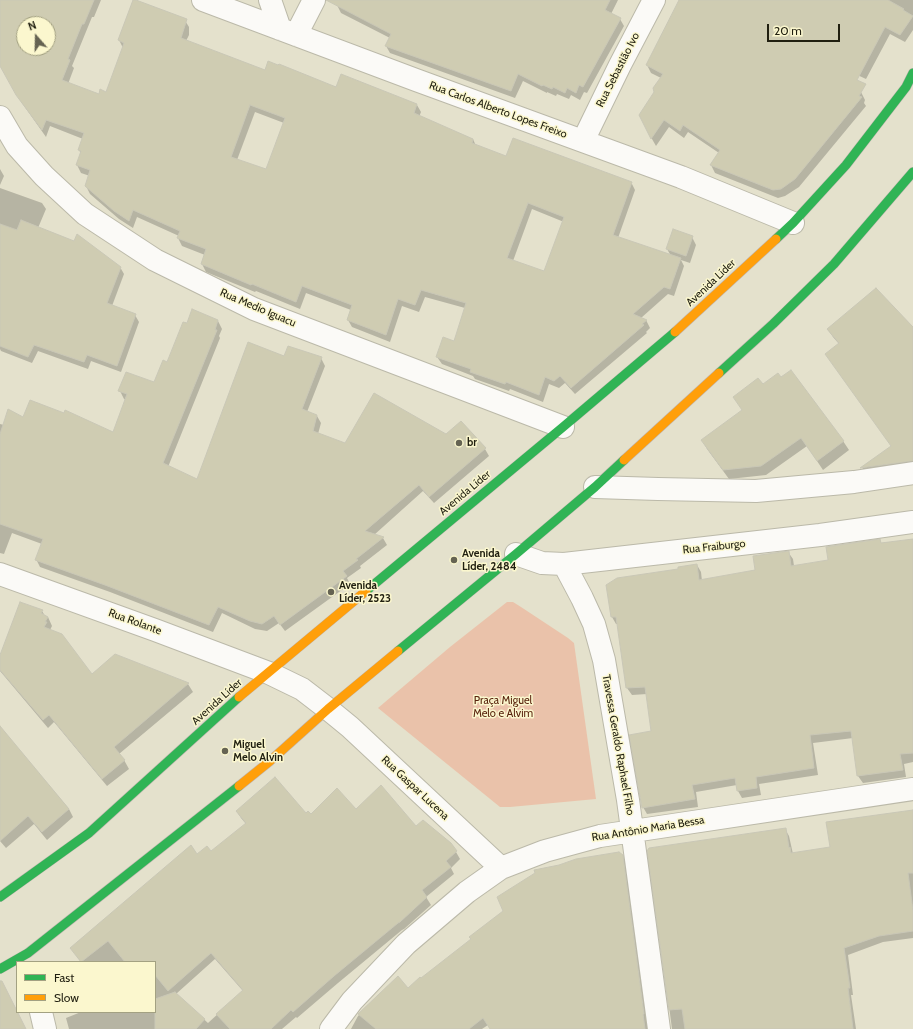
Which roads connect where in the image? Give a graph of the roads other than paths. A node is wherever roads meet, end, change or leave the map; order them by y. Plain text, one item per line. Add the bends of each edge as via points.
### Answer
1 (203, 0) edge
2 (270, 0) edge
3 (314, 0) edge
4 (654, 0) edge
5 (288, 32) junction
6 (913, 73) edge
7 (0, 117) edge
8 (583, 141) junction
9 (8, 147) edge
10 (913, 172) edge
11 (793, 223) junction
12 (563, 427) junction
13 (913, 473) edge
14 (595, 487) junction
15 (913, 522) edge
16 (516, 554) junction
17 (564, 564) junction
18 (0, 574) edge
19 (269, 673) junction
20 (328, 709) junction
21 (913, 789) edge
22 (632, 831) junction
23 (501, 868) junction
24 (0, 897) edge
25 (29, 958) edge
26 (16, 963) edge
27 (0, 969) edge
28 (41, 1013) edge
29 (45, 1029) edge
30 (331, 1029) edge
31 (659, 1029) edge

1 - 5 street, Rua Carlos Alberto Lopes Freixo
2 - 5 street
3 - 5 street
4 - 8 street, Rua Sebastião Ivo
5 - 8 street, Rua Carlos Alberto Lopes Freixo
6 - 11 main road, Avenida Líder via 906,87 846,165
7 - 9 street, Rua Medio Iguacu
8 - 11 street, Rua Carlos Alberto Lopes Freixo via 681,177
9 - 12 street, Rua Medio Iguacu via 85,214 155,260 254,309
10 - 14 main road via 834,264 773,324
11 - 12 main road, Avenida Líder via 682,326
12 - 19 main road, Avenida Líder
13 - 14 street via 854,482 756,491
14 - 16 main road
15 - 17 street, Rua Fraiburgo
16 - 17 street, Rua Fraiburgo via 542,563
16 - 20 main road
17 - 22 street, Travessa Geraldo Raphael Filho via 594,624 604,660
18 - 19 street, Rua Rolante
19 - 20 street, Rua Rolante via 302,690
19 - 24 main road, Avenida Líder via 89,833
20 - 23 street, Rua Gaspar Lucena
20 - 25 main road via 270,762 110,889
21 - 22 street, Rua Antônio Maria Bessa
22 - 23 street, Rua Antônio Maria Bessa via 558,847
22 - 31 street, Travessa Geraldo Raphael Filho
23 - 30 street, Rua Antônio Maria Bessa via 467,892 406,944 352,1001
26 - 27 main road
28 - 29 street

